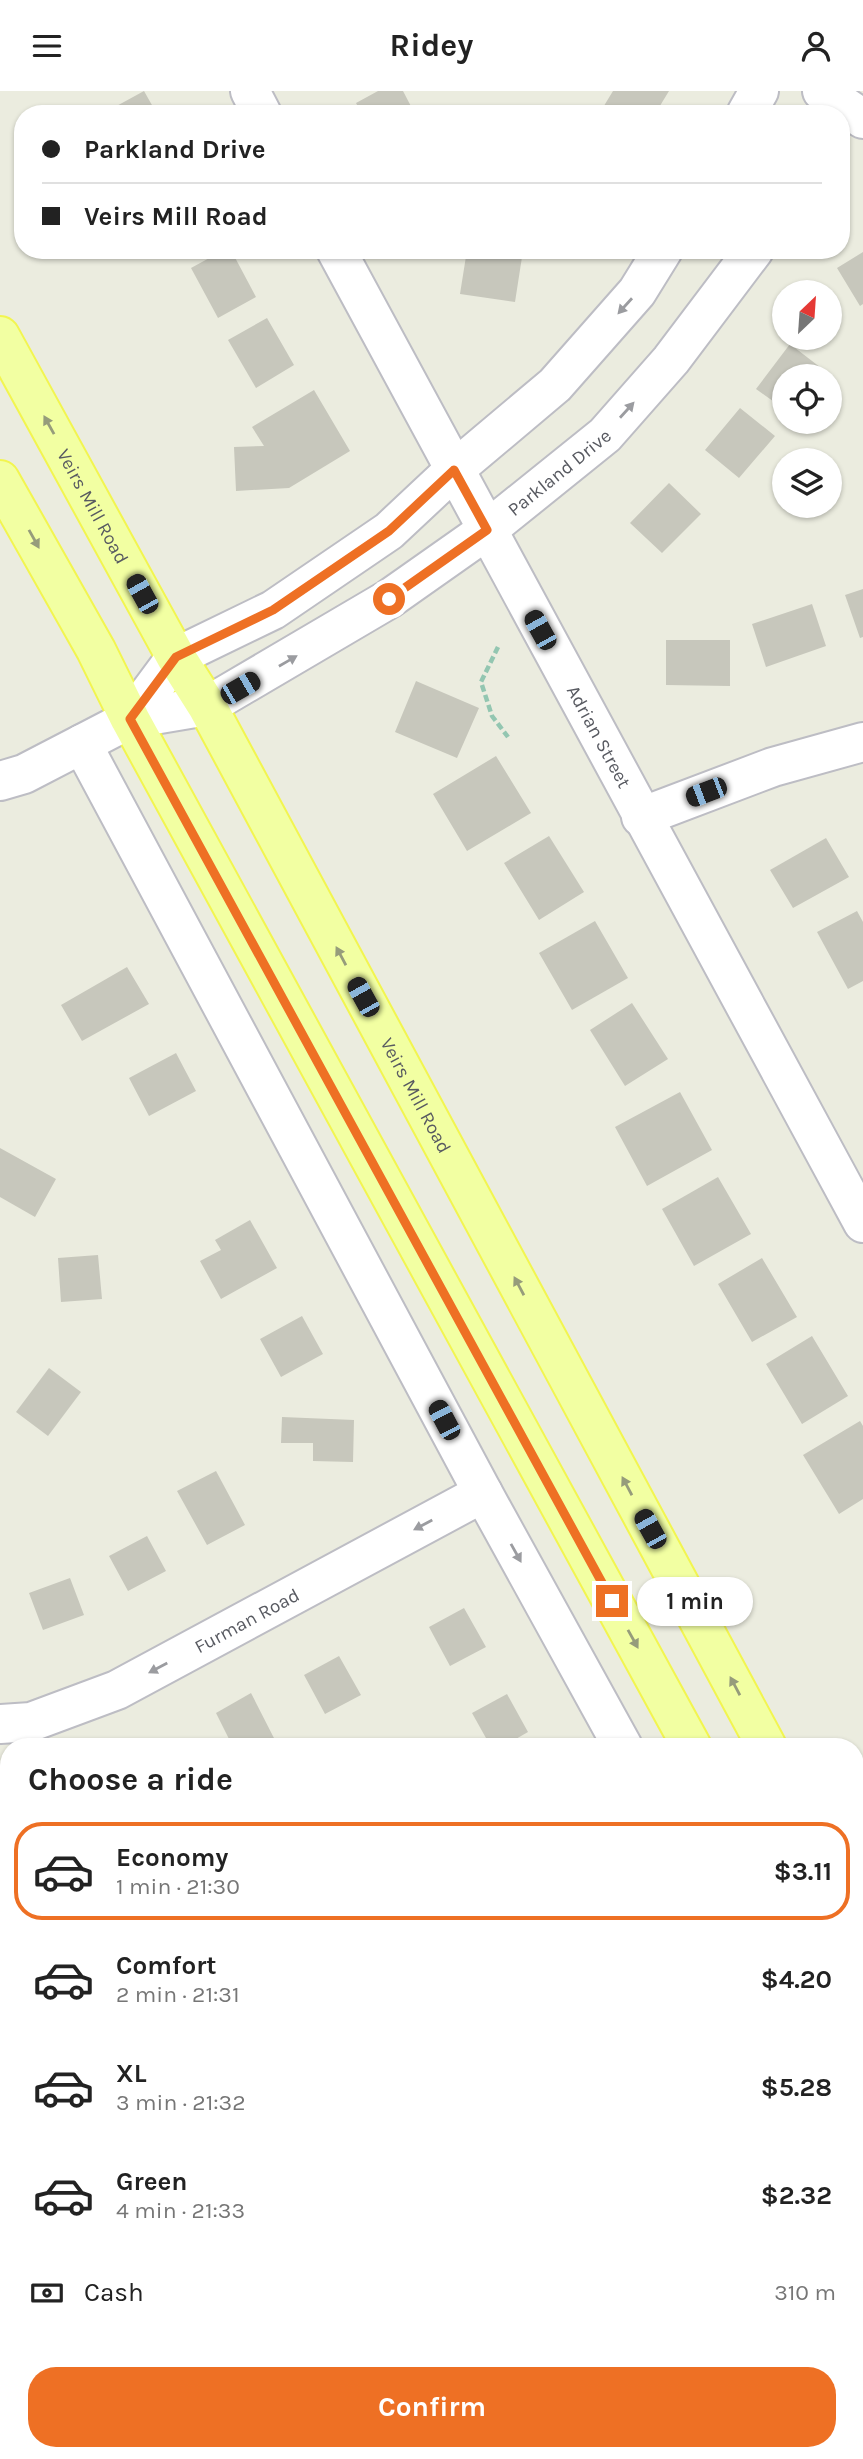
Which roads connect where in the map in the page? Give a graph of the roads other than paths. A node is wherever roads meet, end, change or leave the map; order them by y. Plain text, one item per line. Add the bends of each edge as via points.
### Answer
1 (341, 259) edge
2 (657, 259) edge
3 (747, 259) edge
4 (0, 336) edge
5 (454, 470) junction
6 (0, 480) edge
7 (487, 530) junction
8 (176, 657) junction
9 (207, 706) junction
10 (130, 719) junction
11 (863, 741) edge
12 (82, 744) junction
13 (0, 781) edge
14 (641, 817) junction
15 (850, 1172) edge
16 (863, 1223) edge
17 (483, 1493) junction
18 (0, 1724) edge
19 (618, 1738) edge
20 (687, 1738) edge
21 (762, 1738) edge

1 - 5 street, Adrian Street
2 -> 5 street via 637,292 555,385
7 -> 3 street, Parkland Drive via 605,435 671,360
8 -> 4 main road, Veirs Mill Road
5 - 7 street, Adrian Street
5 - 8 street via 389,531 273,610
6 -> 10 main road
9 -> 7 street, Parkland Drive via 389,599
7 - 14 street, Adrian Street
8 - 9 main road, Veirs Mill Road
8 - 10 street
9 - 10 street, Parkland Drive
21 -> 9 main road, Veirs Mill Road
10 - 12 street
10 -> 20 main road
11 - 14 street via 772,767
12 - 13 street
12 - 17 street
14 - 15 street, Adrian Street
15 - 16 street, Adrian Street
17 -> 18 street, Furman Road via 117,1690 31,1722
17 -> 19 street

